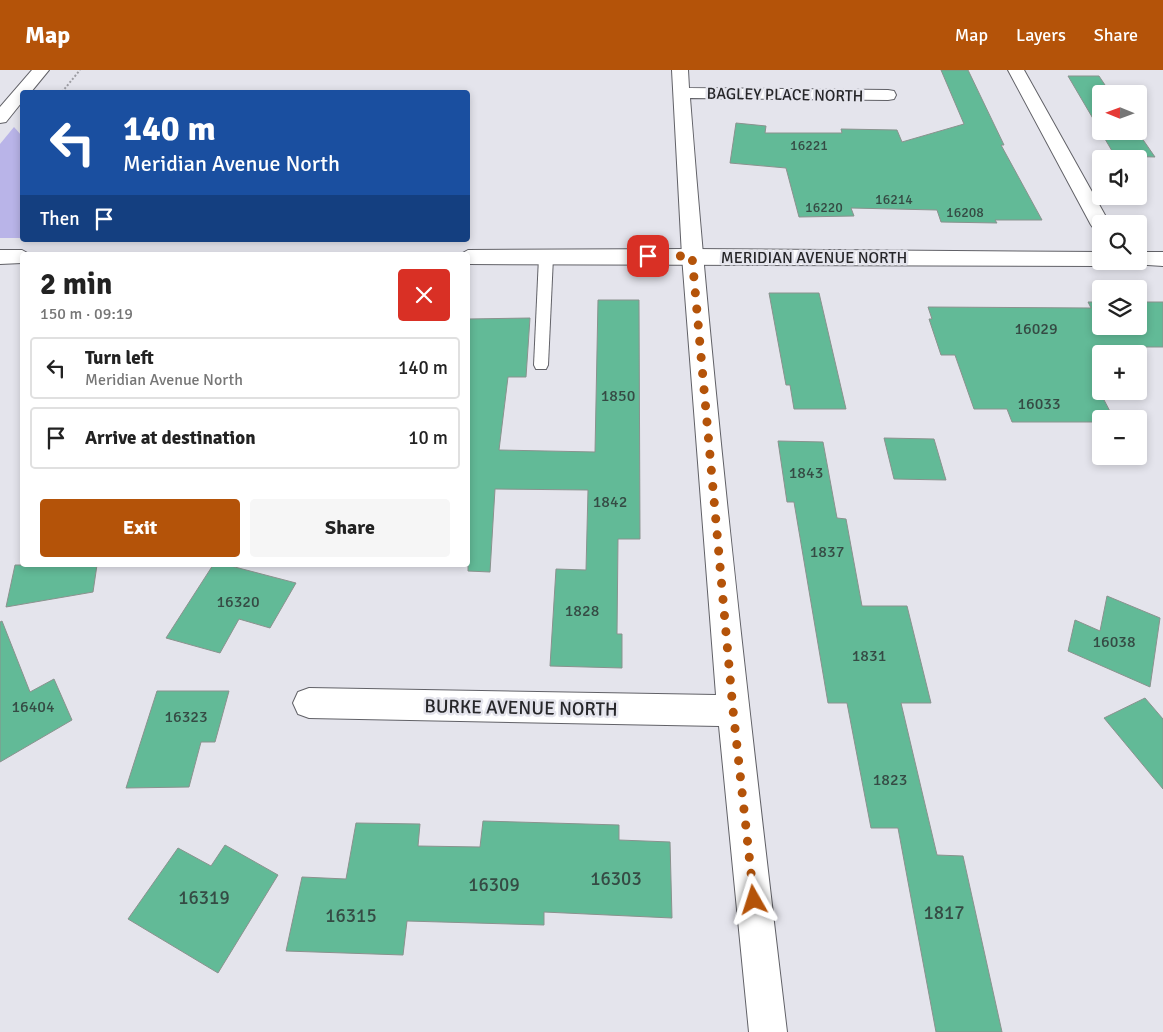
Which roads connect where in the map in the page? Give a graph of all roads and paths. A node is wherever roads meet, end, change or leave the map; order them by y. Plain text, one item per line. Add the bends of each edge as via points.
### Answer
1 (41, 70) edge
2 (80, 70) edge
3 (1016, 70) edge
4 (681, 81) edge
5 (24, 90) edge
6 (64, 90) edge
7 (20, 95) edge
8 (888, 95) dead end
9 (0, 118) edge
10 (1096, 215) edge
11 (546, 256) junction
12 (692, 256) junction
13 (0, 257) edge
14 (20, 257) edge
15 (470, 257) edge
16 (1092, 259) edge
17 (1147, 259) edge
18 (1163, 259) edge
19 (541, 365) dead end
20 (309, 703) dead end
21 (733, 710) junction
22 (768, 1032) edge

1 - 5 street
2 - 6 path
3 - 10 street
4 - 8 street, BAGLEY PLACE NORTH
4 - 12 street
7 - 9 street
11 - 12 street, MERIDIAN AVENUE NORTH
11 - 15 street, MERIDIAN AVENUE NORTH
11 - 19 lane
12 - 16 street, MERIDIAN AVENUE NORTH
12 - 21 street
13 - 14 street
17 - 18 street
20 - 21 street, BURKE AVENUE NORTH
21 - 22 street

